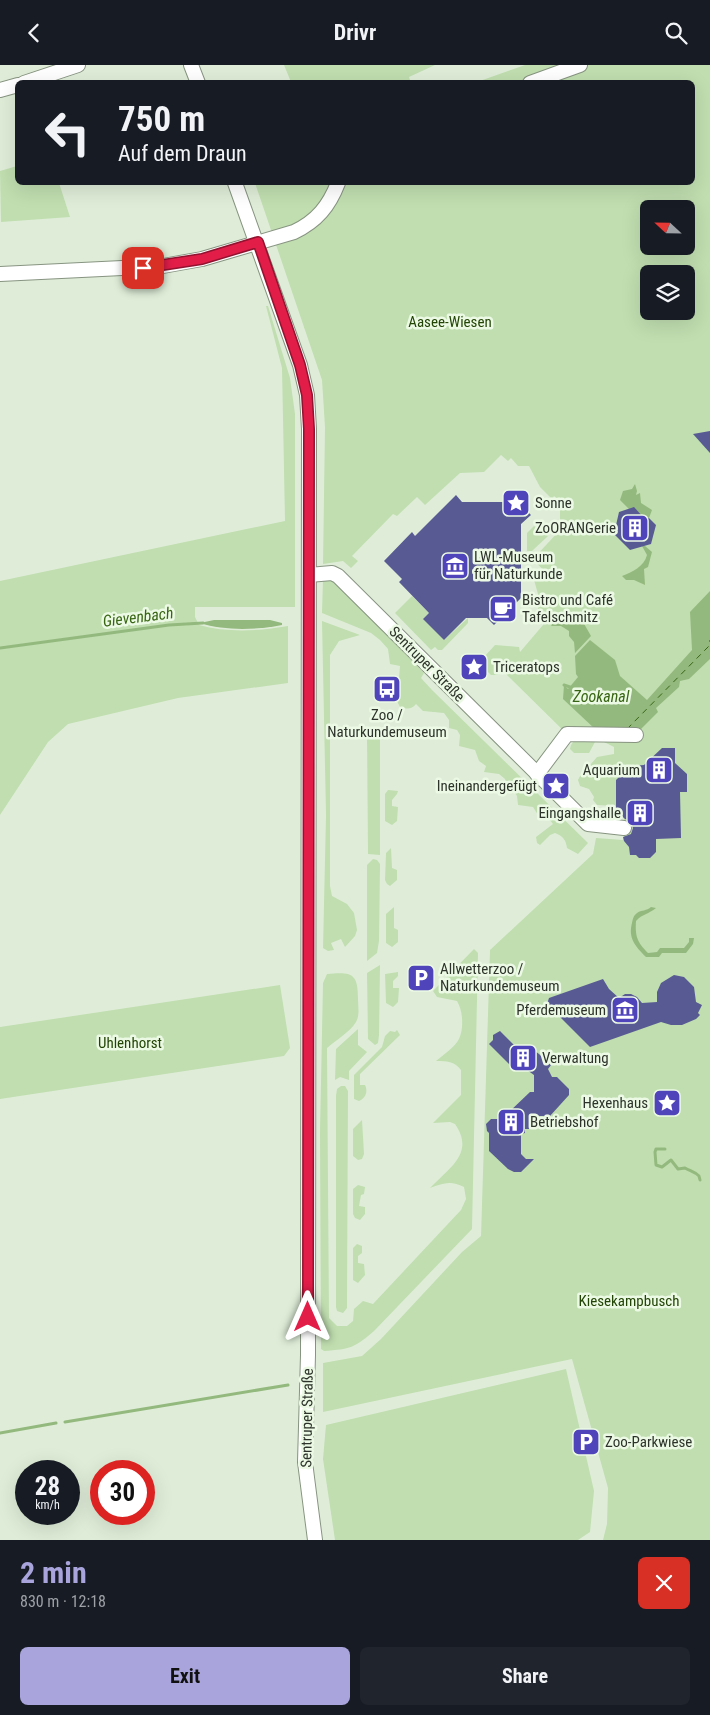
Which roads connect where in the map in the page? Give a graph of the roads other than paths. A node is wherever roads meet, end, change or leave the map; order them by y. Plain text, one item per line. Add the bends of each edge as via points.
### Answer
1 (78, 65) edge
2 (191, 65) edge
3 (580, 65) edge
4 (33, 80) edge
5 (197, 80) edge
6 (538, 80) edge
7 (15, 86) edge
8 (0, 90) edge
9 (236, 185) edge
10 (337, 185) edge
11 (258, 242) junction
12 (0, 274) edge
13 (309, 575) junction
14 (636, 735) dead end
15 (537, 774) junction
16 (624, 828) dead end
17 (315, 1540) edge

1 - 4 street
2 - 5 street
3 - 6 street
7 - 8 street
9 - 11 street, Sentruper Straße
10 - 11 street via 333,197 317,218 294,232
11 - 12 street via 202,259 143,268
11 - 13 street, Sentruper Straße via 307,395
13 - 15 street, Sentruper Straße via 332,573 338,576
13 - 17 street, Sentruper Straße via 308,1361 305,1462
14 - 15 street via 567,734
15 - 16 street, Sentruper Straße via 588,824

